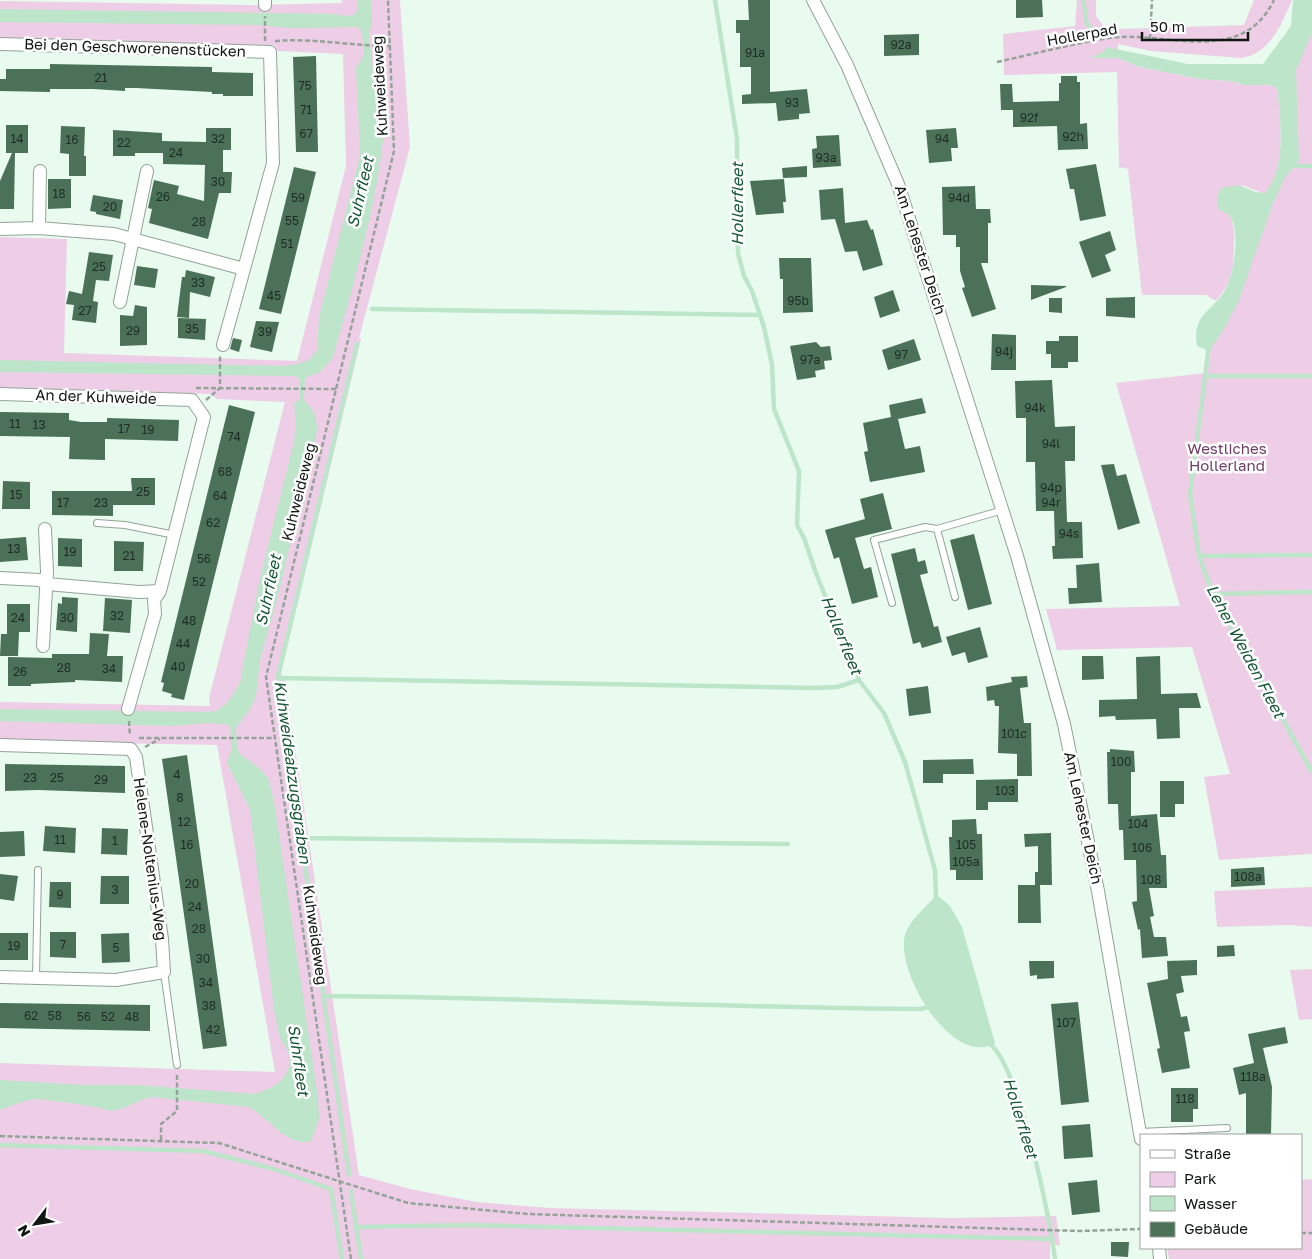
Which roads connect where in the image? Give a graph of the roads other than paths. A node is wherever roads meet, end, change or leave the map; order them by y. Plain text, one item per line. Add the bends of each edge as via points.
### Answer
1 (813, 0) edge
2 (0, 44) edge
3 (40, 171) dead end
4 (147, 171) dead end
5 (39, 228) junction
6 (0, 229) edge
7 (132, 240) junction
8 (244, 269) junction
9 (120, 302) dead end
10 (222, 350) road end
11 (0, 394) edge
12 (1003, 510) junction
13 (97, 523) dead end
14 (45, 529) dead end
15 (938, 529) junction
16 (174, 534) junction
17 (0, 578) edge
18 (47, 584) junction
19 (160, 591) junction
20 (955, 597) dead end
21 (892, 603) dead end
22 (43, 646) dead end
23 (128, 709) dead end
24 (0, 745) edge
25 (38, 870) dead end
26 (164, 972) junction
27 (0, 977) edge
28 (36, 978) junction
29 (177, 1065) dead end
30 (1227, 1128) dead end
31 (1152, 1134) edge
32 (1140, 1135) edge

1 - 12 street, Am Lehester Deich via 847,65 898,184
2 - 8 street, Bei den Geschworenenstücken via 270,52 272,163
3 - 5 street
4 - 7 street
5 - 6 street
5 - 7 street via 114,234
7 - 8 street
7 - 9 street
8 - 10 street
11 - 16 street, An der Kuhweide via 195,403 204,417
12 - 15 lane
12 - 32 street, Am Lehester Deich via 1064,724 1098,891
13 - 16 lane via 126,524
14 - 18 street
15 - 20 lane
15 - 21 lane via 924,527 874,540
16 - 19 street
17 - 18 street via 40,580
18 - 19 street
18 - 22 street
19 - 23 street via 154,600 155,614
24 - 26 street, Helene-Noltenius-Weg via 131,749 136,757
25 - 28 lane
26 - 28 street via 116,980
26 - 29 lane, Helene-Noltenius-Weg
27 - 28 street
30 - 31 lane, Am Lehester Deich

